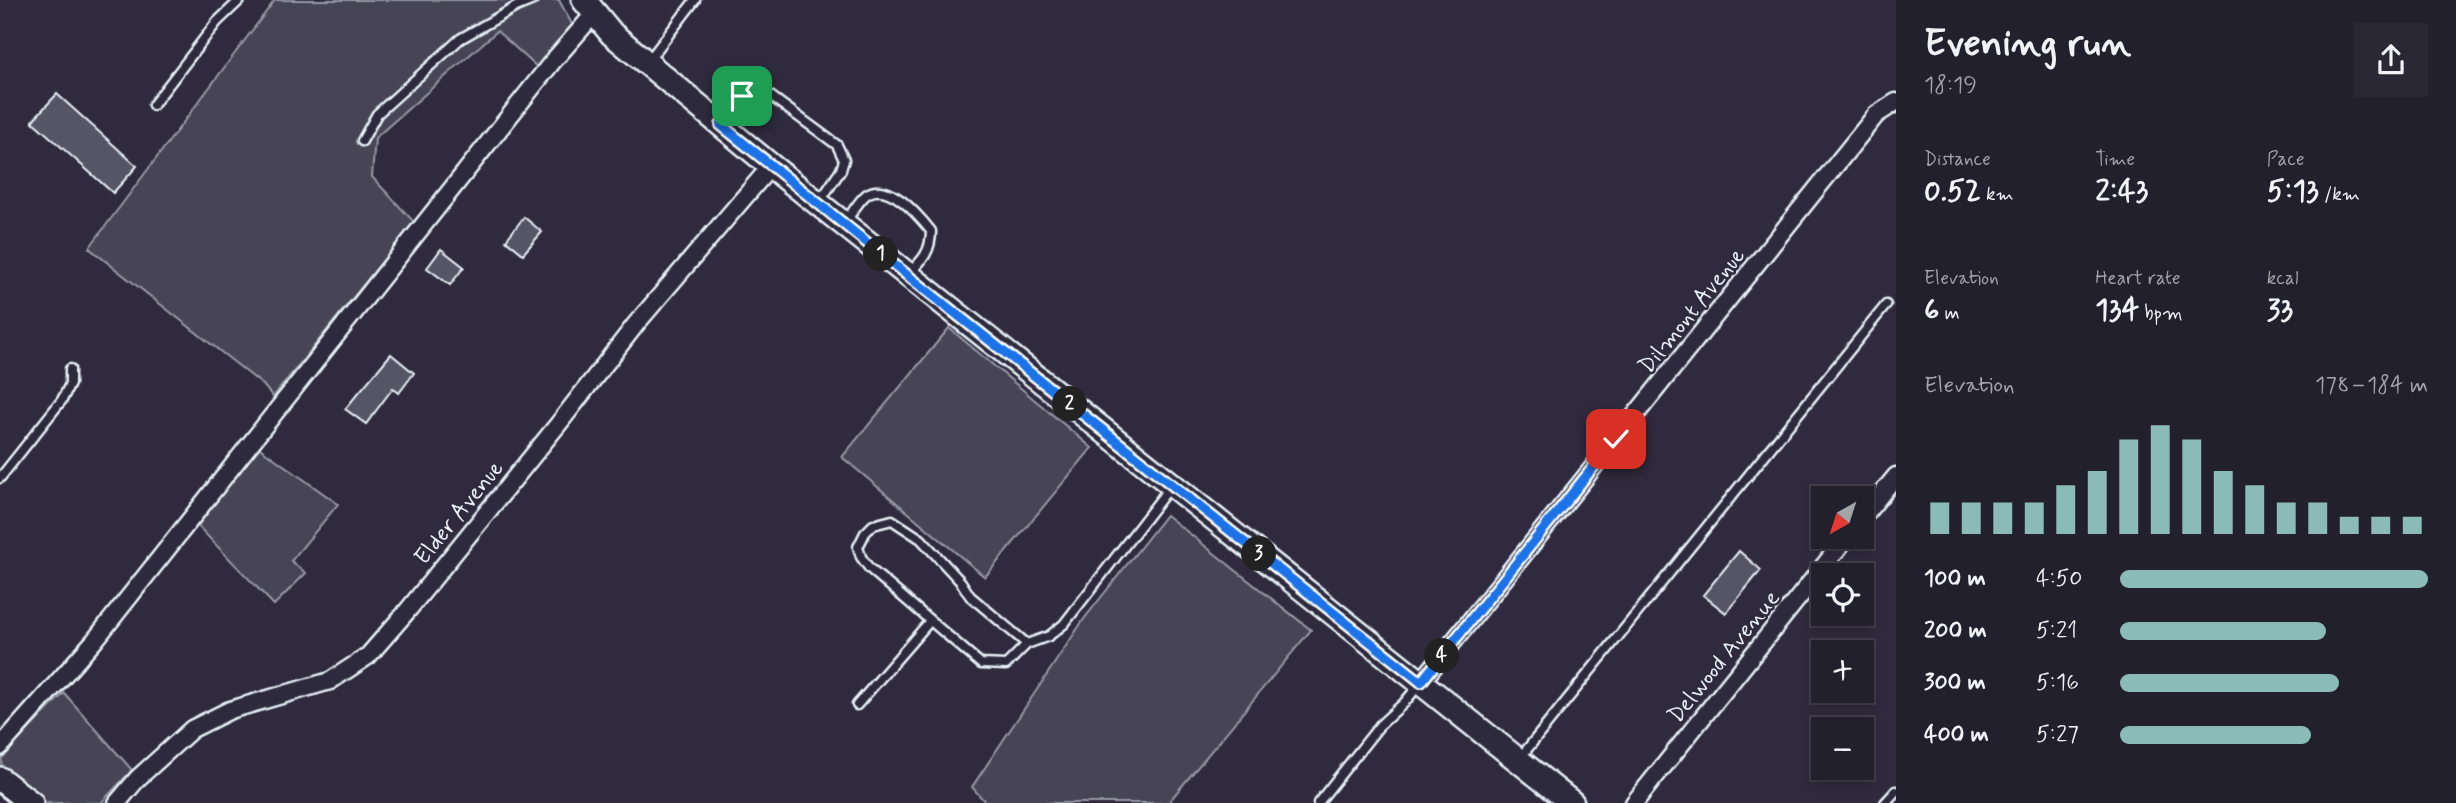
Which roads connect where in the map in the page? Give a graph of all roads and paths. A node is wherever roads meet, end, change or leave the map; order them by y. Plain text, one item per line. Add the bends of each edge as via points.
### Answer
1 (240, 0) edge
2 (533, 0) edge
3 (695, 0) edge
4 (589, 7) edge
5 (647, 63) junction
6 (1896, 102) edge
7 (153, 105) dead end
8 (721, 125) junction
9 (362, 141) dead end
10 (771, 166) junction
11 (818, 204) junction
12 (844, 224) junction
13 (907, 275) junction
14 (1886, 305) dead end
15 (70, 369) dead end
16 (1896, 476) edge
17 (0, 478) edge
18 (1172, 485) junction
19 (1874, 503) edge
20 (1837, 550) edge
21 (930, 621) junction
22 (1027, 644) junction
23 (1421, 682) junction
24 (857, 705) dead end
25 (0, 747) edge
26 (1518, 760) junction
27 (1, 783) edge
28 (1896, 791) edge
29 (1320, 802) edge
30 (31, 803) edge
31 (117, 803) edge
32 (1572, 803) edge
33 (1634, 803) edge
34 (1885, 803) edge

1 - 7 lane
2 - 9 lane via 460,39 377,114
3 - 5 lane
4 - 5 street
4 - 25 street via 544,72 95,640
5 - 8 street
6 - 23 street, Dilmont Avenue via 1876,115
8 - 10 street
8 - 11 lane via 742,96 761,89 836,145 844,160 841,170
10 - 11 street
10 - 31 street, Elder Avenue via 636,324 368,656 330,681 230,710 192,729
11 - 12 street
12 - 13 street
12 - 13 lane via 866,195 878,190 891,192 932,231 925,258
13 - 18 street
14 - 26 lane
15 - 17 lane via 70,384 62,400
16 - 19 street
18 - 22 lane via 1064,624
18 - 23 street
20 - 33 street, Delwood Avenue
21 - 22 lane via 981,664 1006,665
21 - 22 lane via 861,557 858,547 873,525 892,520 908,528 971,596
21 - 24 lane
23 - 26 street
23 - 29 lane via 1380,725
26 - 32 street
27 - 30 street
28 - 34 lane

